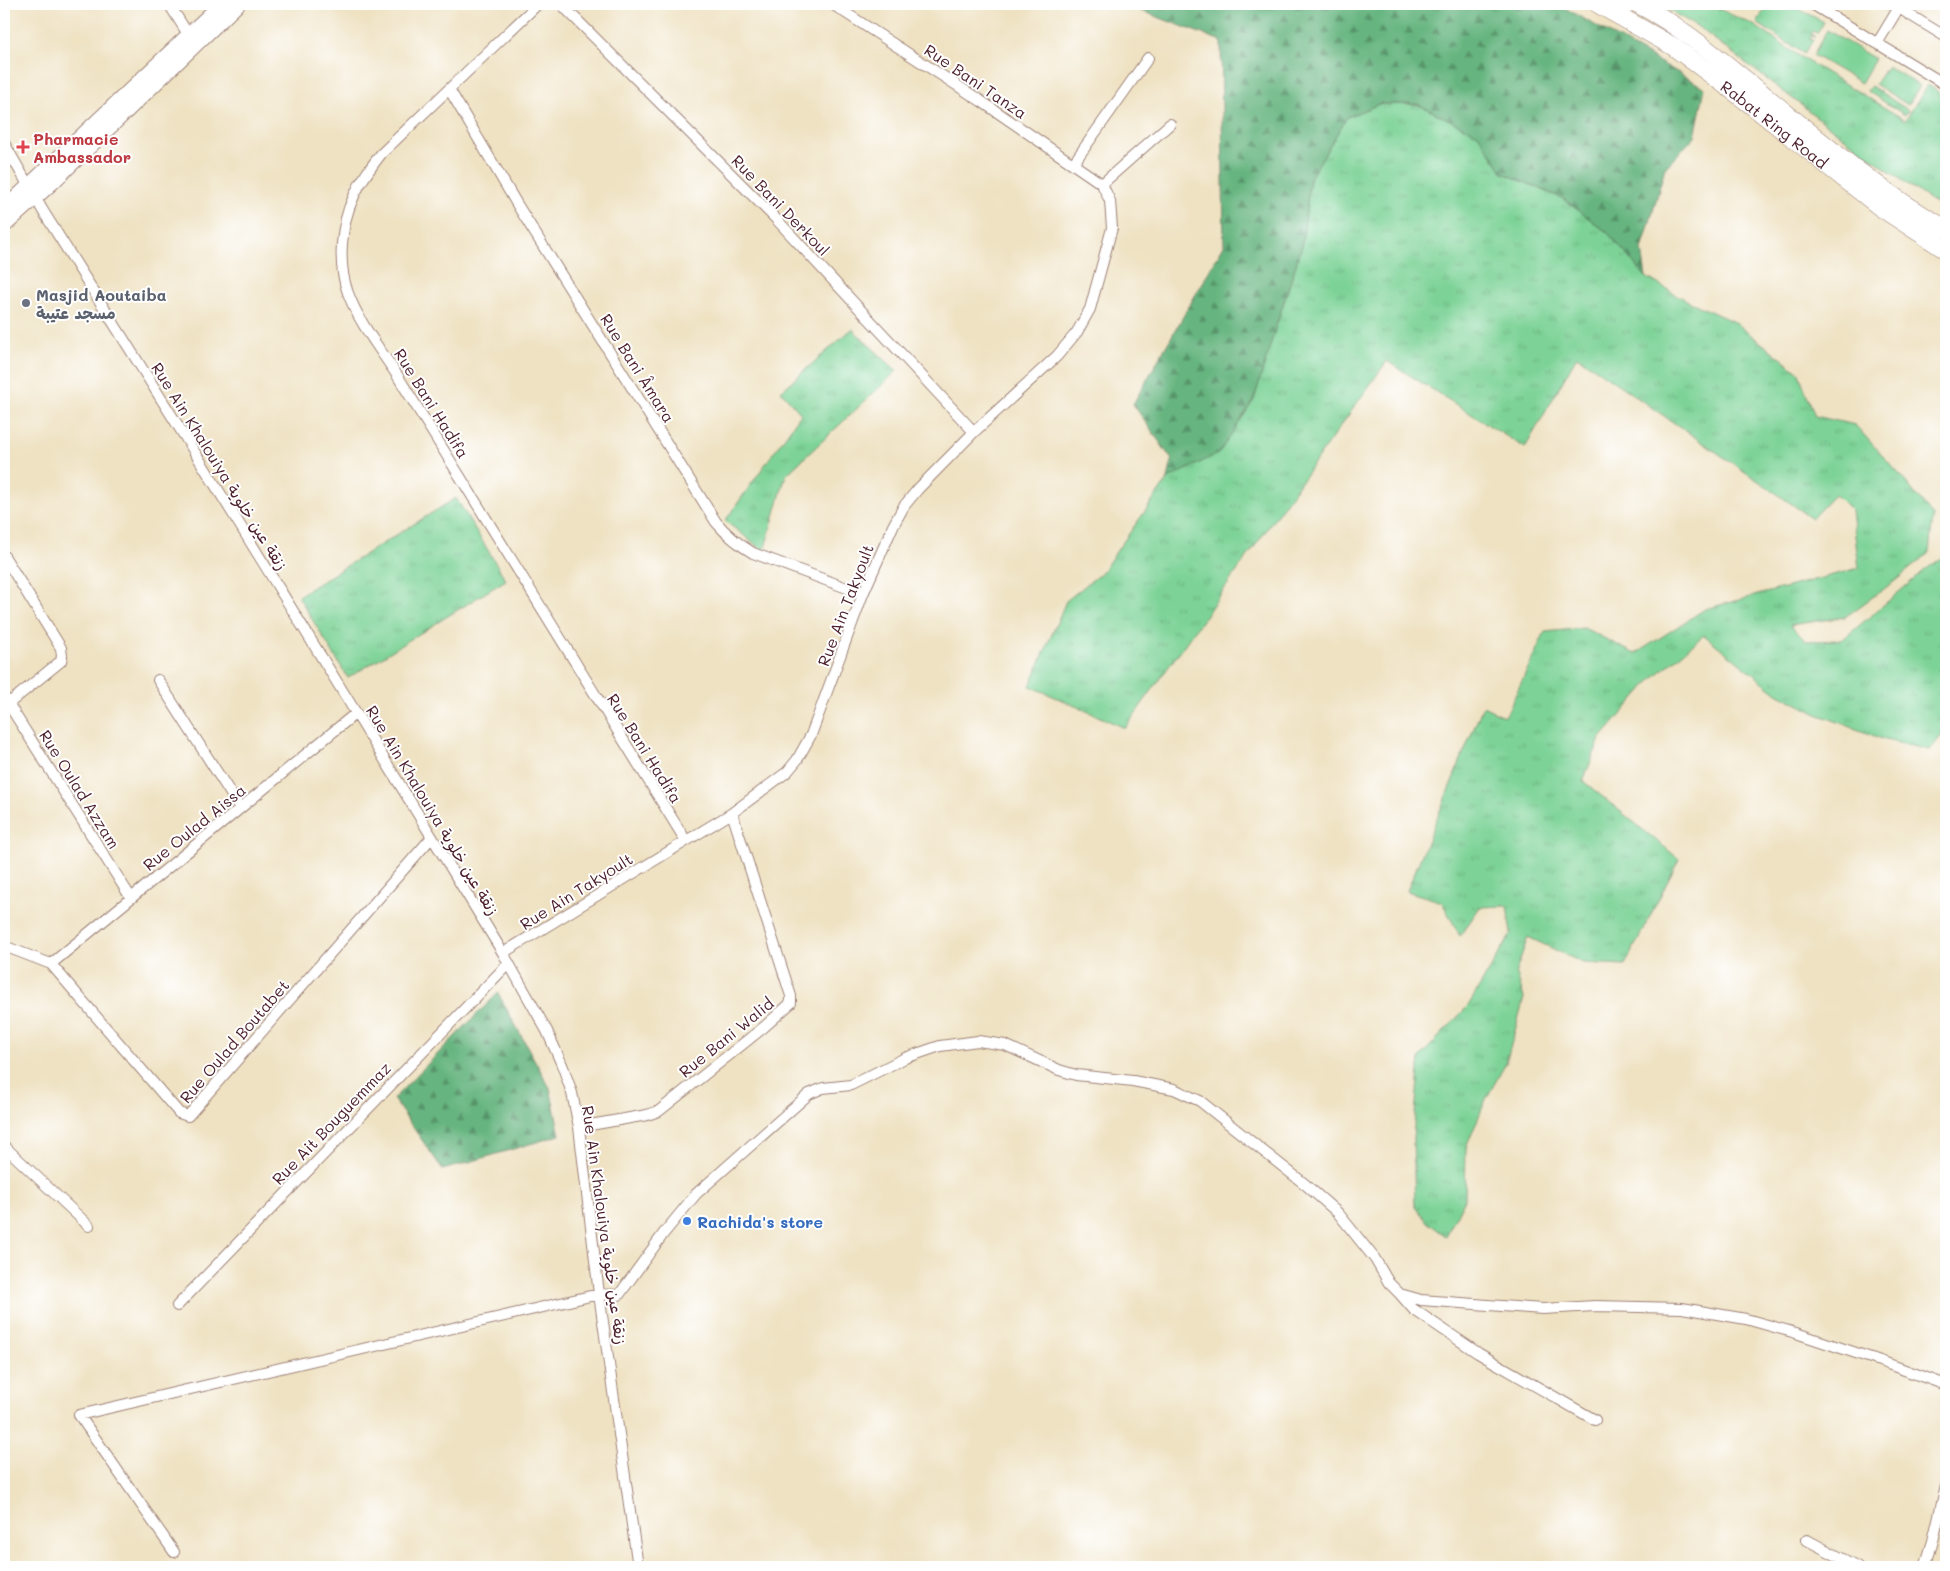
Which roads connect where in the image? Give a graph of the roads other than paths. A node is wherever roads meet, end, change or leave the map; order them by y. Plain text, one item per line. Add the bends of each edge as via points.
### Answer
1 (169, 4) edge
2 (220, 4) edge
3 (238, 4) edge
4 (538, 4) edge
5 (561, 4) edge
6 (832, 4) edge
7 (1598, 4) edge
8 (1638, 4) edge
9 (1812, 4) edge
10 (1898, 5) edge
11 (1946, 37) edge
12 (192, 39) junction
13 (1878, 42) junction
14 (1148, 58) dead end
15 (1946, 86) edge
16 (449, 88) junction
17 (1170, 124) dead end
18 (4, 143) edge
19 (1073, 164) junction
20 (1102, 184) junction
21 (31, 193) junction
22 (4, 209) edge
23 (4, 226) edge
24 (1946, 228) edge
25 (1946, 250) edge
26 (974, 432) junction
27 (4, 556) edge
28 (863, 594) junction
29 (158, 680) dead end
30 (6, 700) edge
31 (356, 713) junction
32 (240, 808) junction
33 (732, 813) junction
34 (432, 837) junction
35 (686, 841) junction
36 (131, 898) junction
37 (4, 946) edge
38 (506, 958) junction
39 (51, 964) junction
40 (579, 1127) junction
41 (4, 1146) edge
42 (89, 1226) dead end
43 (599, 1294) junction
44 (1400, 1294) junction
45 (177, 1306) dead end
46 (1946, 1385) edge
47 (1595, 1420) dead end
48 (1946, 1486) edge
49 (1807, 1540) dead end
50 (174, 1552) dead end
51 (638, 1567) edge
52 (1858, 1567) edge
53 (1925, 1567) edge

1 - 12 street
2 - 12 street
3 - 12 street
4 - 16 street, Rue Bani Hadifa
5 - 26 street, Rue Bani Derkoul via 778,220
6 - 19 street, Rue Bani Tanza
7 - 25 highway, Rabat Ring Road via 1674,47 1880,207
8 - 24 highway, Rabat Ring Road via 1729,66 1859,171
9 - 13 street
10 - 11 street
10 - 13 street
12 - 21 street
13 - 15 street
14 - 19 street
16 - 28 street, Rue Bani Âmara via 518,206 721,528 753,553
16 - 35 street, Rue Bani Hadifa via 381,154 353,196 342,245 342,269 348,292 360,319 398,375
17 - 20 street
18 - 21 street, Rue Ain Khalouiya زنقة عين خلوية
19 - 20 street, Rue Bani Tanza
20 - 26 street, Rue Ain Takyoult via 1110,200 1112,228 1090,309 1077,332 1057,356
21 - 22 street
21 - 23 street
21 - 31 street, Rue Ain Khalouiya زنقة عين خلوية
26 - 28 street, Rue Ain Takyoult via 904,506
27 - 30 street via 61,648 62,656 61,661
28 - 33 street, Rue Ain Takyoult via 801,755 787,772
29 - 32 street
30 - 36 street, Rue Oulad Azzam
31 - 32 street, Rue Oulad Aissa
31 - 34 street, Rue Ain Khalouiya زنقة عين خلوية
32 - 36 street, Rue Oulad Aissa
33 - 35 street, Rue Ain Takyoult
33 - 40 street, Rue Bani Walid via 791,996 790,1003 659,1110
34 - 38 street, Rue Ain Khalouiya زنقة عين خلوية
34 - 39 street, Rue Oulad Boutabet via 188,1116 179,1113
35 - 38 street, Rue Ain Takyoult
36 - 39 street, Rue Oulad Aissa
37 - 39 street, Rue Oulad Boutabet
38 - 40 street, Rue Ain Khalouiya زنقة عين خلوية via 547,1030 563,1067
38 - 45 street, Rue Ait Bouguemmaz
40 - 43 street, Rue Ain Khalouiya زنقة عين خلوية
41 - 42 street
43 - 44 street via 619,1295 696,1194 809,1094 823,1088 852,1085 929,1049 978,1041 1005,1046 1076,1075 1174,1089 1200,1102 1338,1213 1375,1259 1388,1283
43 - 50 street via 79,1415
43 - 51 street, Rue Ain Khalouiya زنقة عين خلوية
44 - 46 street via 1421,1300 1543,1309 1595,1306 1682,1308 1746,1319 1796,1333
44 - 47 street via 1413,1309 1470,1348
48 - 53 street
49 - 52 street

